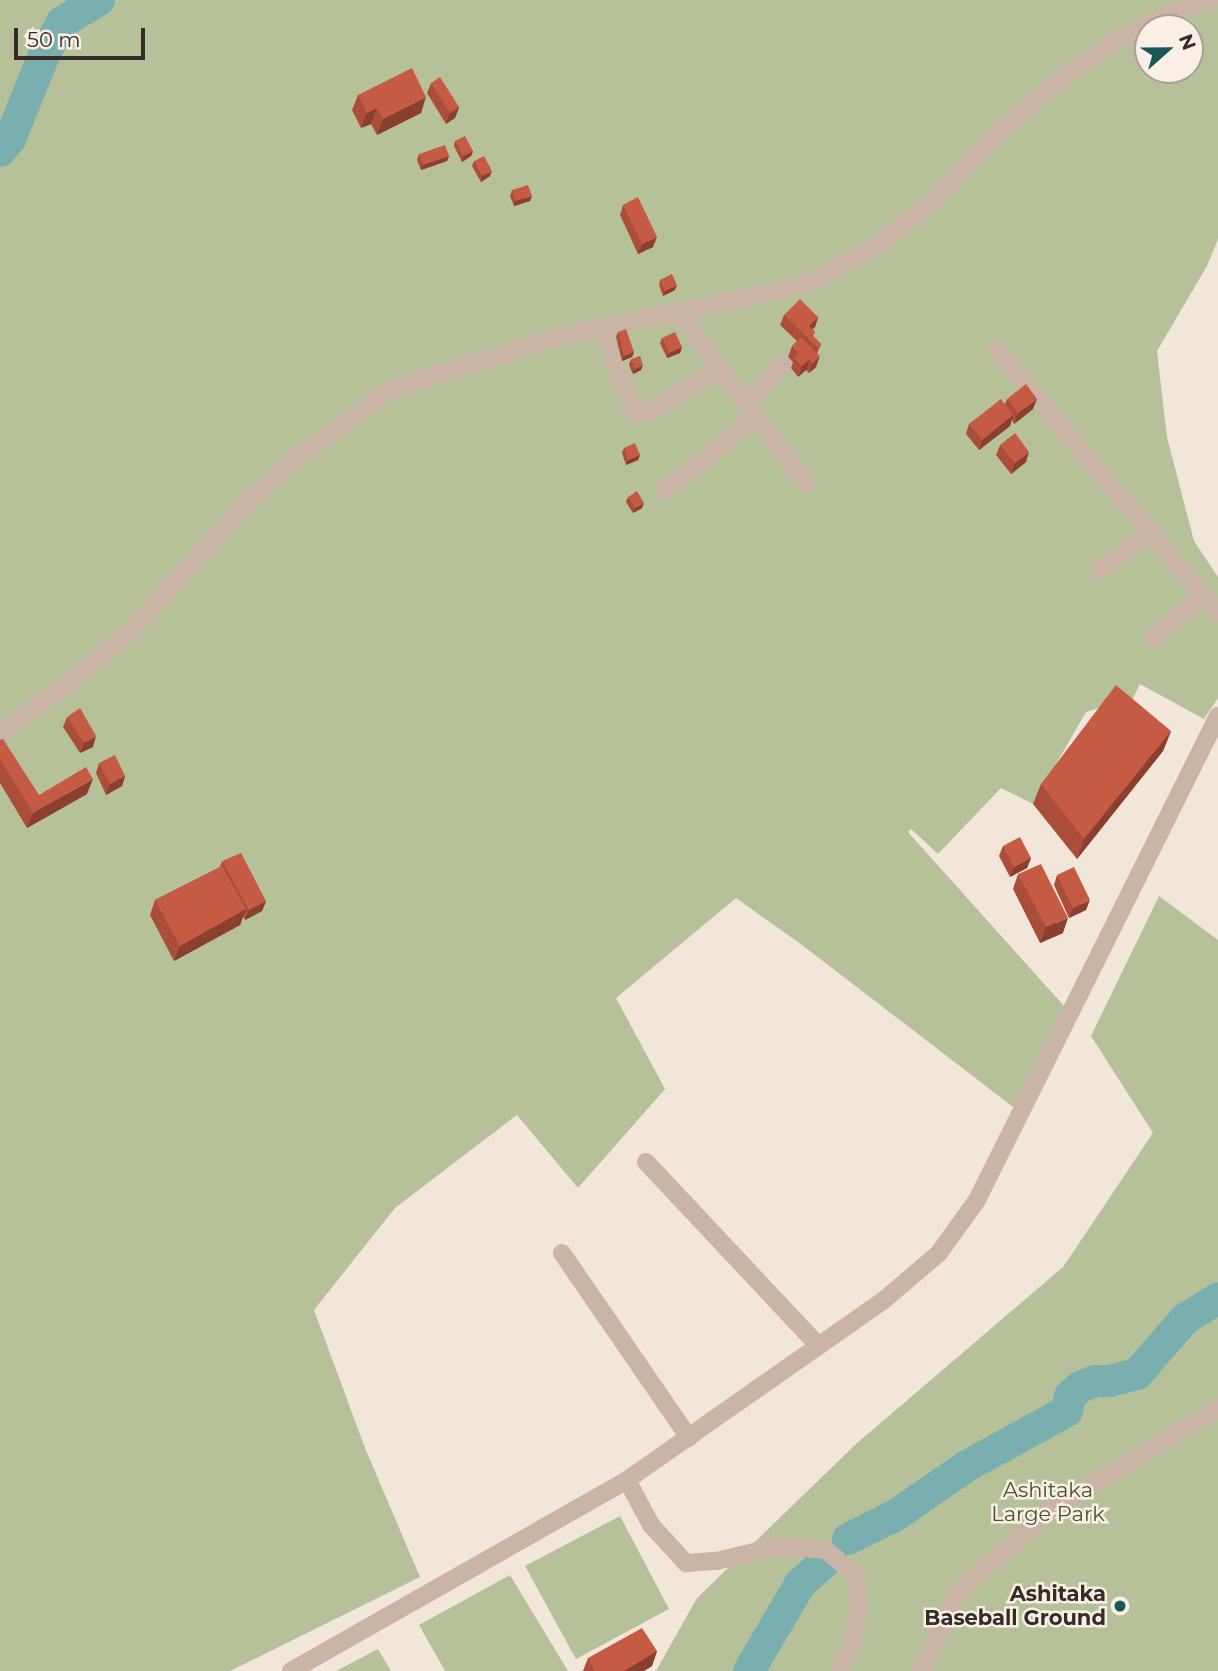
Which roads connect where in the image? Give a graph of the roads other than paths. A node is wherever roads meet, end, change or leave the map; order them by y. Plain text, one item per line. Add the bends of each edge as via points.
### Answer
1 (1210, 0) edge
2 (678, 312) junction
3 (602, 329) junction
4 (996, 349) dead end
5 (784, 362) dead end
6 (720, 368) junction
7 (752, 410) junction
8 (806, 482) dead end
9 (665, 491) dead end
10 (1150, 530) junction
11 (1100, 571) dead end
12 (1203, 596) junction
13 (1218, 613) edge
14 (1153, 639) dead end
15 (1218, 716) edge
16 (0, 733) edge
17 (646, 1161) dead end
18 (562, 1253) dead end
19 (818, 1345) junction
20 (1218, 1408) edge
21 (689, 1438) junction
22 (627, 1480) junction
23 (291, 1671) edge
24 (840, 1671) edge
25 (921, 1671) edge

1 - 2 street via 1120,38 1068,74 1007,124 927,206 845,265 804,285
2 - 3 street
2 - 6 street
3 - 6 street via 638,413 648,412
3 - 16 street via 558,337 391,388 251,499 127,635
4 - 10 street
5 - 7 street
6 - 7 street
7 - 8 street
7 - 9 street
10 - 11 street
10 - 12 street
12 - 13 street
12 - 14 street
15 - 19 street via 977,1200 939,1253 884,1300
17 - 19 street
18 - 21 street
19 - 21 street
20 - 25 street via 1047,1513 960,1590
21 - 22 street
22 - 23 street
22 - 24 street via 652,1524 686,1563 717,1561 778,1546 826,1550 856,1576 859,1606

